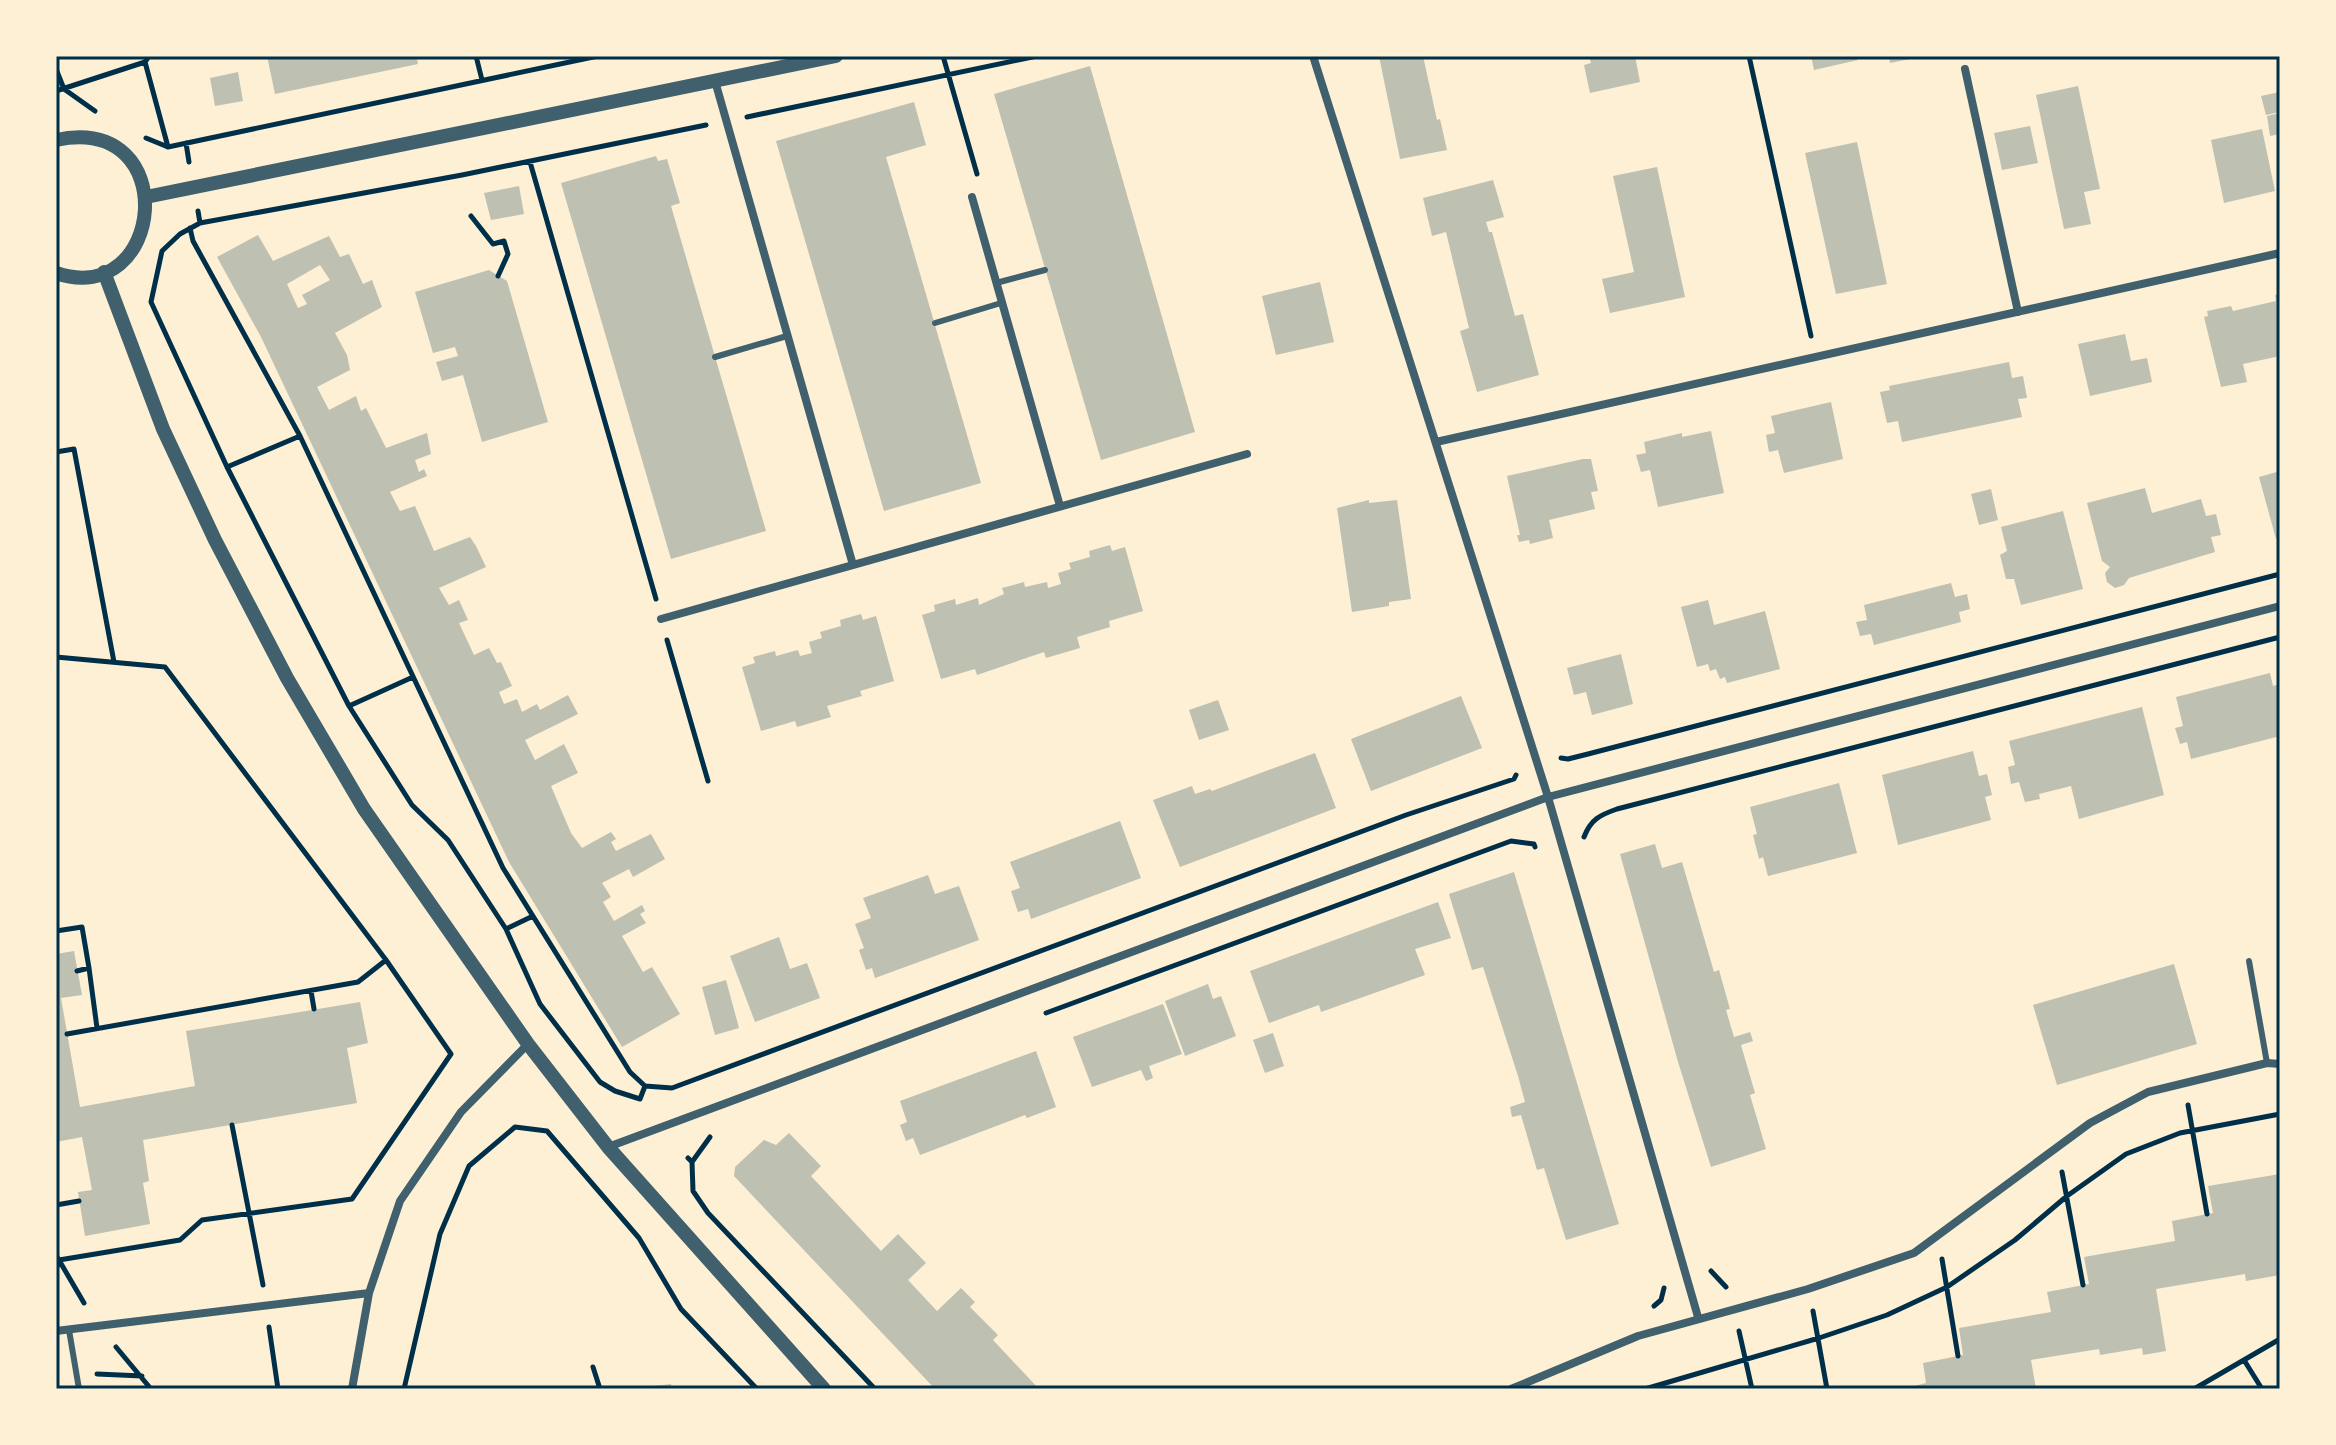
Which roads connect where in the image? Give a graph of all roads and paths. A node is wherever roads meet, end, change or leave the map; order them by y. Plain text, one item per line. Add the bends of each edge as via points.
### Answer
1 (476, 56) edge
2 (598, 56) edge
3 (836, 56) edge
4 (943, 56) edge
5 (1037, 56) edge
6 (1313, 56) edge
7 (1749, 56) edge
8 (147, 59) edge
9 (56, 69) edge
10 (1965, 69) dead end
11 (948, 77) junction
12 (482, 80) junction
13 (715, 81) junction
14 (64, 89) junction
15 (56, 91) edge
16 (100, 114) dead end
17 (725, 121) junction
18 (139, 135) dead end
19 (56, 139) edge
20 (168, 147) junction
21 (530, 162) junction
22 (194, 188) junction
23 (146, 197) junction
24 (972, 197) joint
25 (471, 216) dead end
26 (200, 223) junction
27 (190, 228) junction
28 (2280, 253) edge
29 (1045, 270) dead end
30 (104, 272) junction
31 (56, 273) edge
32 (498, 276) dead end
33 (996, 283) junction
34 (1001, 303) junction
35 (2018, 312) junction
36 (935, 323) dead end
37 (787, 336) junction
38 (1826, 336) dead end
39 (715, 357) dead end
40 (300, 436) junction
41 (1436, 442) junction
42 (56, 452) edge
43 (1247, 454) dead end
44 (227, 467) junction
45 (1060, 506) junction
46 (853, 565) junction
47 (2280, 574) edge
48 (2280, 606) edge
49 (661, 619) junction
50 (2280, 637) edge
51 (56, 657) edge
52 (114, 662) junction
53 (413, 677) junction
54 (349, 706) junction
55 (1552, 750) dead end
56 (1520, 764) dead end
57 (708, 781) dead end
58 (1548, 797) junction
59 (1583, 849) dead end
60 (1540, 854) dead end
61 (533, 916) junction
62 (506, 929) junction
63 (56, 931) edge
64 (386, 960) junction
65 (2249, 961) dead end
66 (89, 968) junction
67 (77, 971) dead end
68 (311, 990) junction
69 (314, 1009) dead end
70 (1035, 1017) dead end
71 (97, 1028) junction
72 (67, 1034) dead end
73 (528, 1044) junction
74 (2267, 1063) junction
75 (2280, 1064) edge
76 (2184, 1083) junction
77 (645, 1086) junction
78 (2280, 1114) edge
79 (232, 1125) dead end
80 (2193, 1130) junction
81 (723, 1132) dead end
82 (608, 1147) junction
83 (2057, 1148) junction
84 (2067, 1196) junction
85 (79, 1201) dead end
86 (56, 1205) edge
87 (249, 1214) junction
88 (2207, 1214) dead end
89 (1938, 1235) junction
90 (1707, 1261) dead end
91 (56, 1269) edge
92 (2083, 1285) dead end
93 (1665, 1286) dead end
94 (1947, 1287) junction
95 (1808, 1289) junction
96 (369, 1293) junction
97 (266, 1306) junction
98 (1733, 1309) junction
99 (1698, 1317) junction
100 (69, 1330) junction
101 (56, 1331) edge
102 (1638, 1336) junction
103 (1819, 1338) junction
104 (2280, 1339) edge
105 (1958, 1356) dead end
106 (1746, 1358) junction
107 (2244, 1360) junction
108 (593, 1367) dead end
109 (79, 1389) edge
110 (278, 1389) edge
111 (352, 1389) edge
112 (404, 1389) edge
113 (600, 1389) edge
114 (757, 1389) edge
115 (824, 1389) edge
116 (875, 1389) edge
117 (1511, 1389) edge
118 (1645, 1389) edge
119 (1752, 1389) edge
120 (1827, 1389) edge
121 (2194, 1389) edge
122 (2262, 1389) edge

1 - 12 path
2 - 12 path
3 - 13 street
4 - 11 path
5 - 11 path
6 - 41 street
7 - 38 path via 1811,340
8 - 14 path
8 - 20 path
9 - 14 path
10 - 35 street
11 - 17 path
11 - 24 path via 979,180
12 - 20 path
13 - 17 street
13 - 22 street
14 - 15 path
14 - 16 path
17 - 21 path
17 - 37 street
18 - 20 path
19 - 23 street via 87,138 115,148 136,169
21 - 26 path
21 - 49 path
22 - 23 street
22 - 26 path
23 - 30 street via 138,242
24 - 33 street
25 - 32 path via 493,244 504,241 508,254
26 - 27 path
27 - 40 path
27 - 44 path via 162,251 151,302
28 - 35 street
29 - 33 lane
30 - 31 street via 85,277
30 - 73 street via 163,429 287,678 364,809
33 - 34 street
34 - 36 lane
34 - 45 street
35 - 41 street
37 - 39 lane
37 - 46 street
40 - 44 path
40 - 53 path
41 - 58 street
42 - 52 path via 74,449
43 - 45 street
44 - 54 path
45 - 46 street
46 - 49 street
47 - 55 path via 1568,759
48 - 58 street
49 - 57 path
50 - 59 path via 1617,809 1590,822
51 - 52 path
52 - 64 path via 165,667
53 - 54 path
53 - 61 path via 503,868
54 - 62 path via 412,805 448,840
56 - 77 path via 1514,779 672,1088
58 - 82 street
58 - 99 street
60 - 70 path via 1534,844 1511,841
61 - 62 path
61 - 77 path via 630,1072
62 - 77 path via 529,984 600,1082 633,1100 640,1099
63 - 66 path via 82,927
64 - 68 path via 358,982
64 - 87 path via 451,1054 352,1199
65 - 74 lane
66 - 67 path
66 - 71 path
68 - 69 path
68 - 71 path
71 - 72 path
73 - 82 street
73 - 96 street via 461,1112 400,1201
74 - 75 street
74 - 76 street
76 - 80 path
76 - 83 street via 2148,1092
78 - 80 path
79 - 87 path
80 - 84 path via 2126,1154
80 - 88 path
81 - 116 path via 708,1138 690,1160 693,1191
82 - 115 street
83 - 84 path
83 - 89 street
84 - 92 path
84 - 94 path
85 - 86 path
87 - 91 path via 202,1220 180,1240 59,1260
87 - 97 path
89 - 94 path
89 - 95 street via 1914,1253
90 - 98 path via 1725,1284
93 - 102 path via 1661,1300 1634,1318
94 - 103 path
94 - 105 path
95 - 98 street
95 - 103 path
96 - 97 street
96 - 111 street
97 - 100 street
97 - 110 path
98 - 99 street
98 - 106 path
99 - 102 street
100 - 101 street
100 - 109 lane
102 - 117 street
103 - 106 path
103 - 120 path
104 - 107 path
106 - 118 path
106 - 119 path
107 - 121 path
107 - 122 path
108 - 113 path
112 - 114 path via 440,1234 469,1166 515,1127 547,1131 639,1238 681,1309

